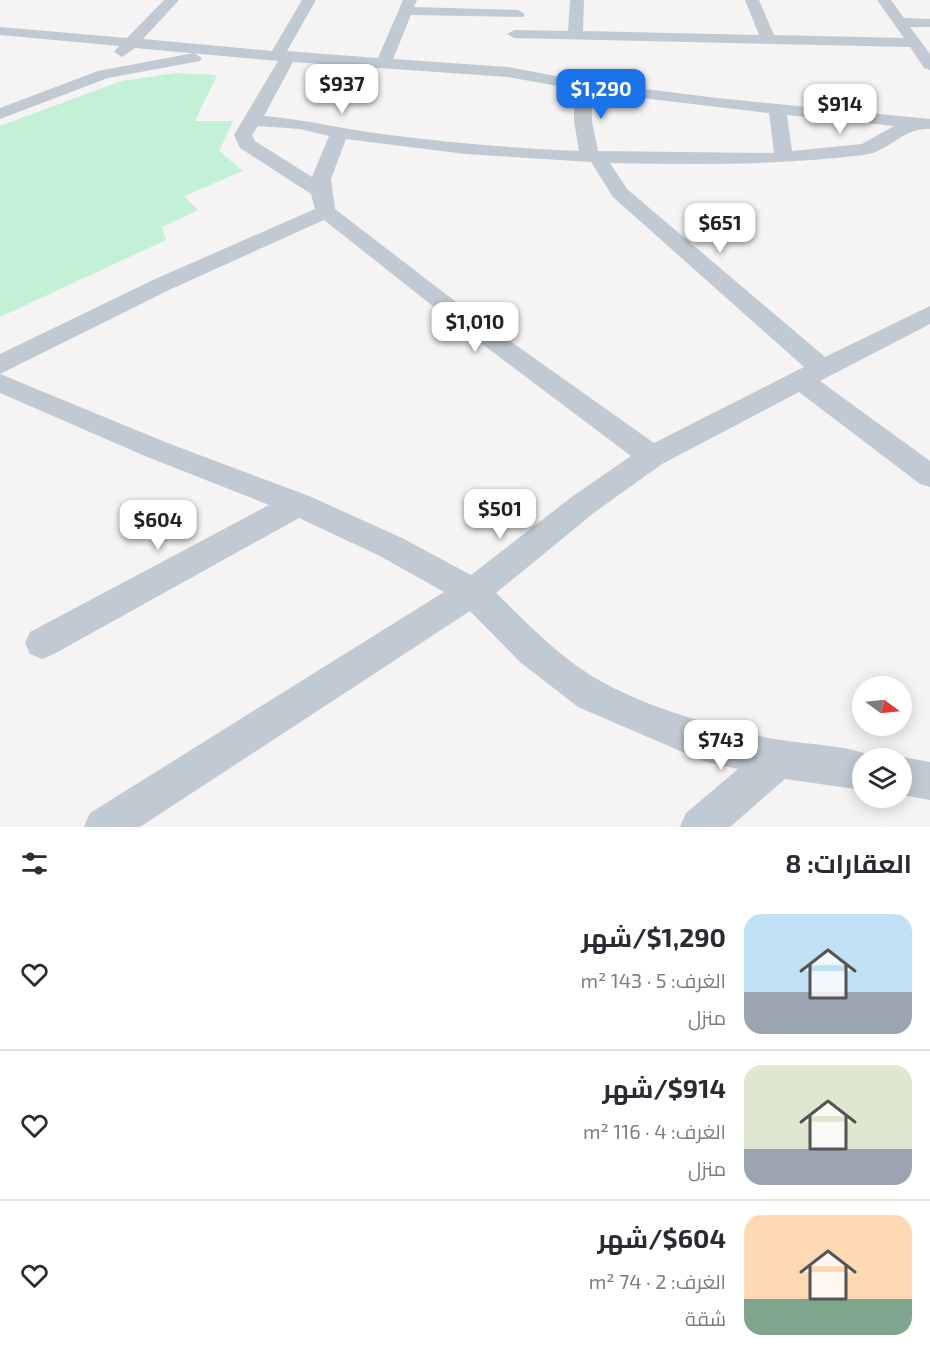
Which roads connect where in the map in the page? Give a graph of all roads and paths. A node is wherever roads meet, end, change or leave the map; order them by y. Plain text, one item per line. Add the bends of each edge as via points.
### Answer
1 (172, 0) edge
2 (309, 0) edge
3 (577, 0) edge
4 (752, 0) edge
5 (884, 0) edge
6 (408, 5) edge
7 (520, 7) edge
8 (901, 22) junction
9 (930, 23) edge
10 (0, 31) edge
11 (575, 36) junction
12 (768, 40) junction
13 (130, 43) junction
14 (914, 43) junction
15 (232, 52) junction
16 (511, 53) junction
17 (282, 56) junction
18 (384, 62) junction
19 (930, 65) edge
20 (104, 74) junction
21 (582, 86) junction
22 (777, 109) junction
23 (0, 114) edge
24 (253, 120) junction
25 (922, 123) edge
26 (339, 133) junction
27 (594, 157) junction
28 (784, 158) junction
29 (322, 201) junction
30 (930, 314) edge
31 (0, 365) edge
32 (811, 374) junction
33 (0, 383) edge
34 (652, 456) junction
35 (930, 476) edge
36 (298, 504) junction
37 (473, 592) junction
38 (42, 644) dead end
39 (780, 759) junction
40 (852, 770) edge
41 (912, 778) edge
42 (930, 781) edge
43 (104, 827) edge
44 (700, 827) edge

1 - 13 street
2 - 17 street
3 - 11 street
4 - 12 street
5 - 8 street
6 - 7 street
6 - 18 street
7 - 16 street
8 - 9 street
8 - 14 street
10 - 13 street
11 - 12 street
11 - 16 street
12 - 14 street
13 - 15 street
13 - 20 street
14 - 19 street
15 - 17 street
15 - 20 street
16 - 18 street
16 - 21 street
17 - 18 street
17 - 24 street
20 - 23 street
21 - 22 street
21 - 27 street via 583,121
22 - 25 street
22 - 28 street
24 - 26 street via 300,124
24 - 29 street via 243,135 247,144
25 - 28 street via 867,149
26 - 27 street via 426,146
26 - 29 street via 321,173
27 - 28 street
27 - 32 street via 620,193
29 - 31 street
29 - 34 street via 461,316
30 - 32 street
32 - 34 street
32 - 35 street
33 - 36 street via 144,445
34 - 37 street
36 - 37 street via 391,547
36 - 38 street
37 - 39 street via 532,651 591,695 706,743
37 - 43 street
39 - 40 street
39 - 44 street
41 - 42 street

